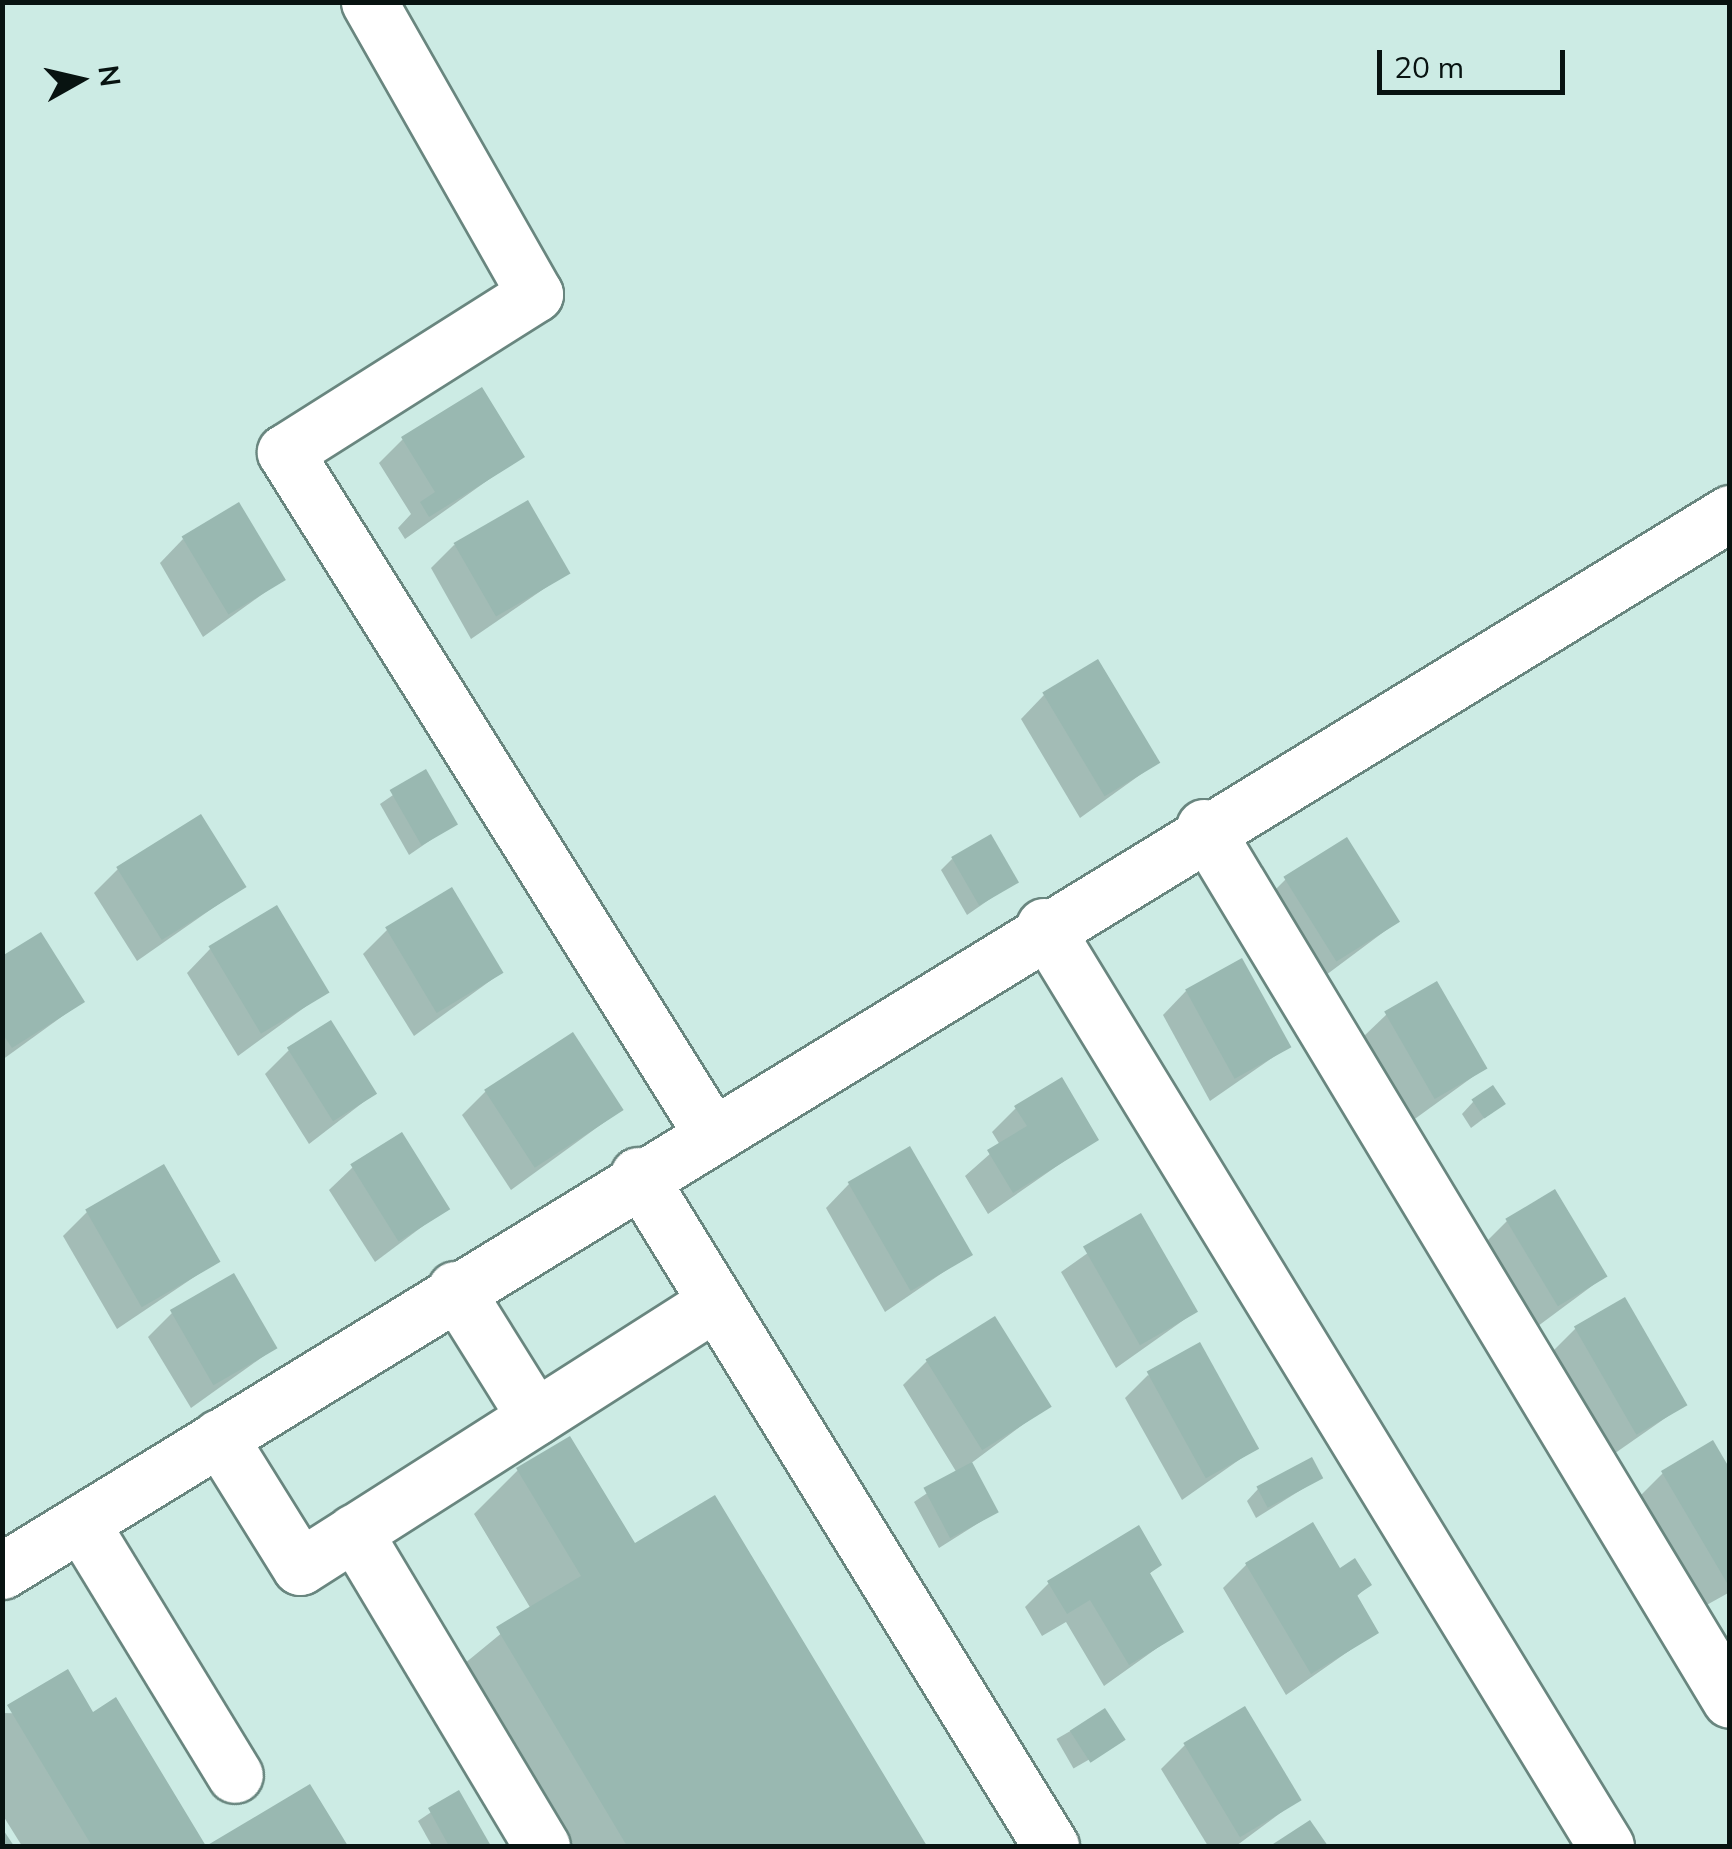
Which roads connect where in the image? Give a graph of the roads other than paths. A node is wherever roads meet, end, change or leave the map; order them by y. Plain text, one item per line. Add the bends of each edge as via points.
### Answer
1 (370, 2) edge
2 (1730, 513) edge
3 (1204, 827) junction
4 (1044, 926) junction
5 (710, 1131) junction
6 (638, 1175) junction
7 (455, 1288) junction
8 (716, 1302) junction
9 (534, 1418) junction
10 (218, 1436) junction
11 (81, 1522) junction
12 (354, 1532) junction
13 (2, 1572) edge
14 (1730, 1700) edge
15 (236, 1775) dead end
16 (542, 1846) edge
17 (1051, 1846) edge
18 (1606, 1846) edge

1 - 5 street via 535,294 285,452
2 - 3 street
3 - 4 street
3 - 14 street
4 - 5 street
4 - 18 street
5 - 6 street
6 - 7 street
6 - 8 street
7 - 9 street
7 - 10 street
8 - 9 street
8 - 17 street
9 - 12 street
10 - 11 street
10 - 12 street via 300,1567
11 - 13 street
11 - 15 street
12 - 16 street

